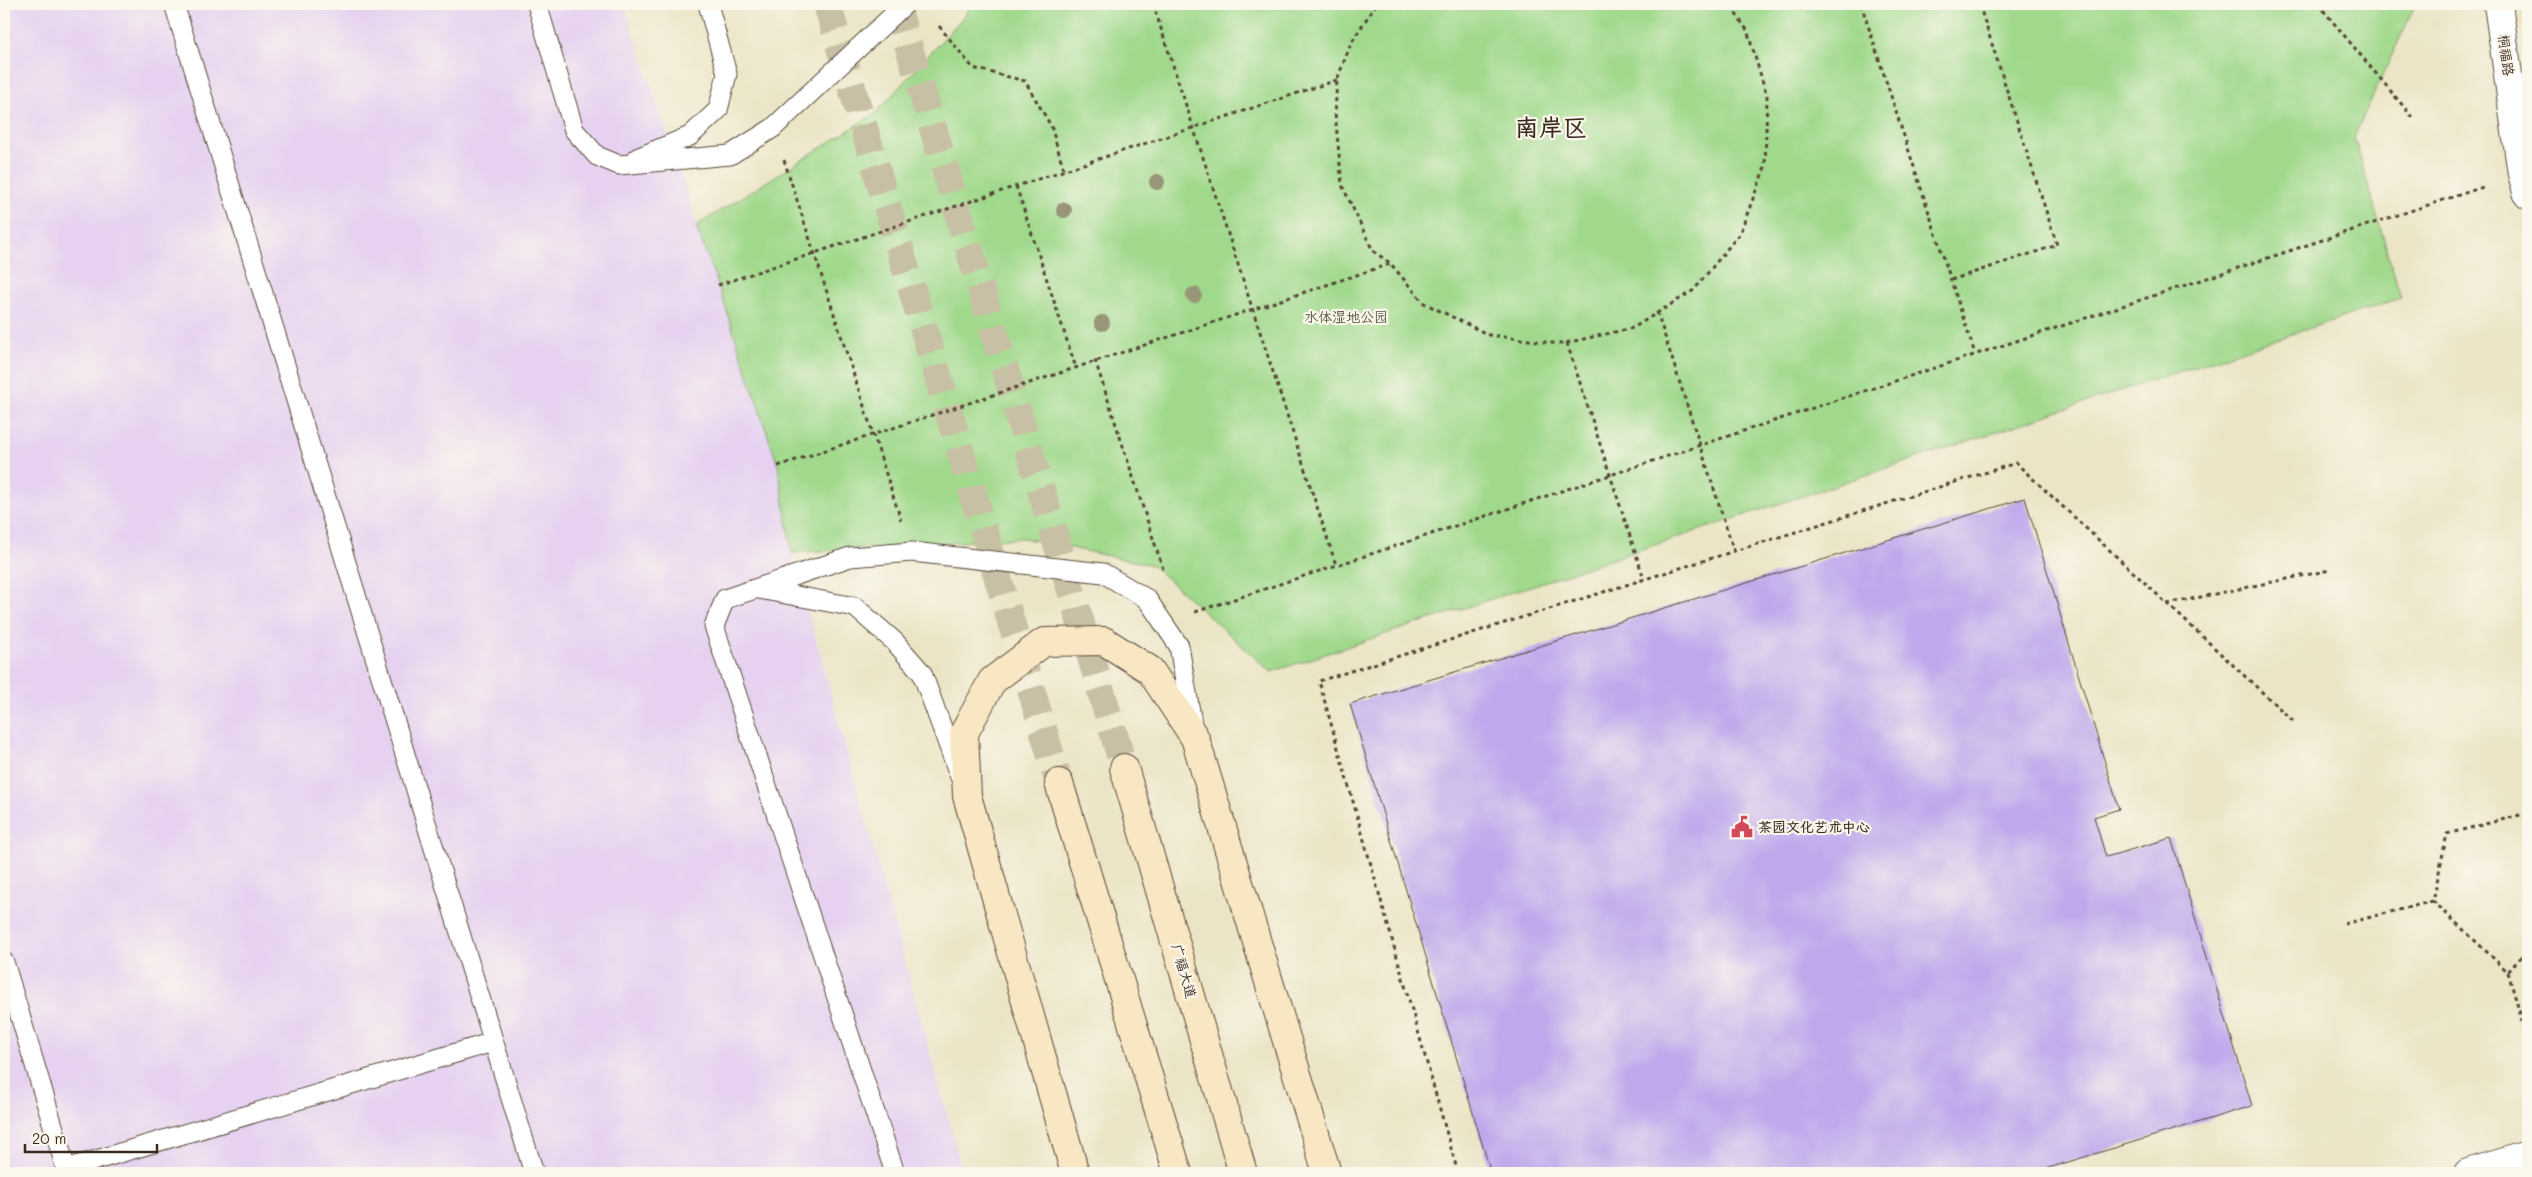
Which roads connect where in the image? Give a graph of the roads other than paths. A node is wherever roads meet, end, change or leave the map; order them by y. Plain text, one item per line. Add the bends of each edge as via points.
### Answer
1 (174, 4) edge
2 (537, 4) edge
3 (708, 4) edge
4 (905, 4) edge
5 (2498, 4) edge
6 (619, 165) junction
7 (2527, 178) edge
8 (758, 588) junction
9 (1195, 738) junction
10 (1124, 768) tunnel mouth
11 (1059, 783) tunnel mouth
12 (967, 796) junction
13 (4, 962) edge
14 (493, 1042) junction
15 (2528, 1155) edge
16 (534, 1173) edge
17 (895, 1173) edge
18 (1076, 1173) edge
19 (1178, 1173) edge
20 (1243, 1173) edge
21 (1327, 1173) edge
22 (2468, 1173) edge

1 - 14 lane
2 - 6 lane via 574,130 597,156
3 - 6 lane via 727,74 718,110 690,136
4 - 6 lane via 773,128 730,155
5 - 7 street, 桐福路
8 - 9 lane via 850,557 912,552 1103,573 1147,599 1179,646
8 - 12 lane via 855,607 895,642 922,673
8 - 17 lane via 725,599 714,626
9 - 12 main road via 1150,670 1104,641 1044,642 992,681 964,733
9 - 21 main road
10 - 20 main road, 广福大道
11 - 19 main road
12 - 18 main road
13 - 14 lane via 66,1170
14 - 16 lane
15 - 22 street

